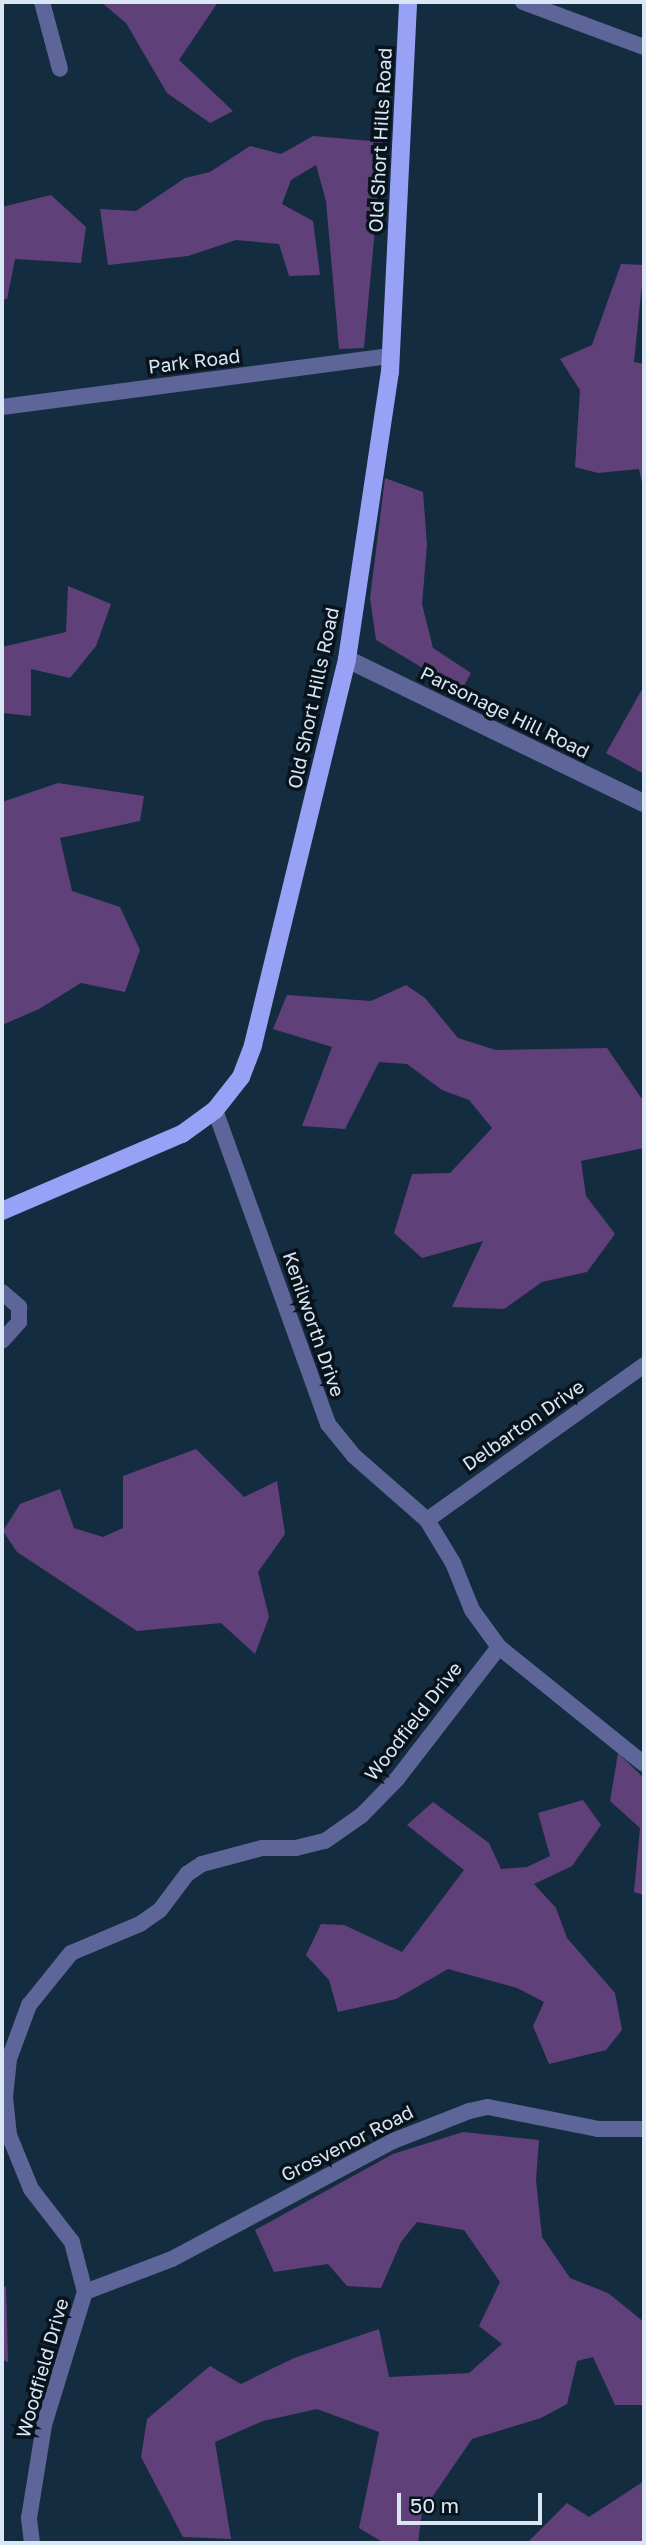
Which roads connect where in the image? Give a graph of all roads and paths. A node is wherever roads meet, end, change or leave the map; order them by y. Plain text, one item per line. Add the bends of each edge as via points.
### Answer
1 (41, 2) edge
2 (408, 2) edge
3 (523, 2) edge
4 (644, 47) edge
5 (60, 69) dead end
6 (391, 356) junction
7 (2, 407) edge
8 (347, 659) junction
9 (644, 803) edge
10 (215, 1110) junction
11 (2, 1211) edge
12 (2, 1292) edge
13 (2, 1341) edge
14 (642, 1368) edge
15 (427, 1520) junction
16 (499, 1647) junction
17 (644, 1764) edge
18 (644, 2129) edge
19 (85, 2292) junction
20 (32, 2543) edge

1 - 5 street
2 - 6 main road, Old Short Hills Road
3 - 4 street
6 - 7 street, Park Road
6 - 8 main road, Old Short Hills Road
8 - 9 street, Parsonage Hill Road
8 - 10 main road, Old Short Hills Road via 253,1045 241,1077
10 - 11 main road, Old Short Hills Road via 181,1134
10 - 15 street, Kenilworth Drive via 328,1424 354,1456
12 - 13 street via 19,1307 19,1322
14 - 15 street, Delbarton Drive
15 - 16 street, Kenilworth Drive via 453,1563 472,1610
16 - 17 street, Kenilworth Drive
16 - 19 street, Woodfield Drive via 397,1779 362,1815 325,1841 262,1848 202,1864 187,1874 160,1910 140,1924 71,1953 29,2005 9,2059 5,2097 9,2135 31,2189 72,2242
18 - 19 street, Grosvenor Road via 598,2129 488,2107 469,2111 393,2141 172,2259
19 - 20 street, Woodfield Drive via 44,2425 29,2518

